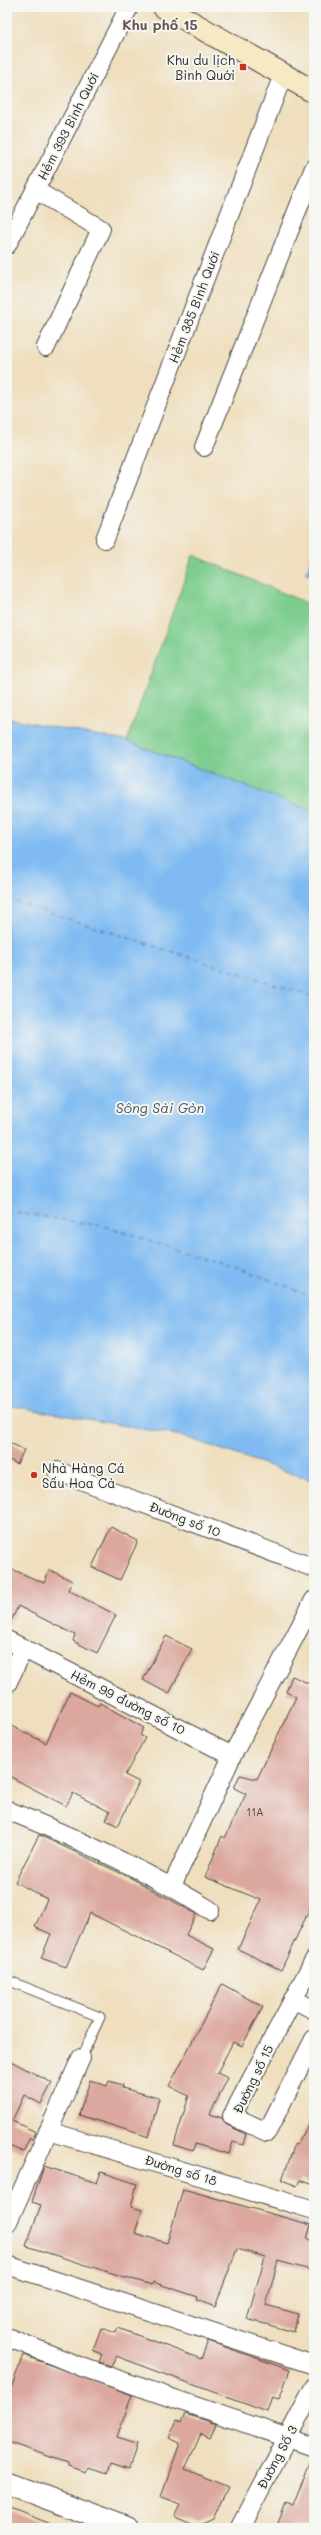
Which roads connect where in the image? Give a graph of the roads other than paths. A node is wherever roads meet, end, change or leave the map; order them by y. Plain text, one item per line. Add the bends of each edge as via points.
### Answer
1 (129, 7) edge
2 (164, 7) edge
3 (282, 74) junction
4 (314, 92) edge
5 (314, 168) edge
6 (35, 190) junction
7 (7, 245) edge
8 (46, 347) dead end
9 (204, 447) dead end
10 (105, 539) dead end
11 (57, 1471) dead end
12 (314, 1568) edge
13 (314, 1600) edge
14 (7, 1640) edge
15 (24, 1648) junction
16 (7, 1684) edge
17 (232, 1756) junction
18 (7, 1810) edge
19 (172, 1886) junction
20 (210, 1910) dead end
21 (314, 1960) edge
22 (7, 1980) edge
23 (293, 1999) junction
24 (314, 2010) edge
25 (314, 2039) edge
26 (81, 2058) joint
27 (48, 2131) junction
28 (314, 2210) edge
29 (9, 2213) edge
30 (7, 2265) edge
31 (7, 2337) edge
32 (314, 2365) edge
33 (314, 2387) edge
34 (287, 2438) junction
35 (314, 2447) edge
36 (7, 2483) edge
37 (127, 2528) edge
38 (240, 2528) edge

1 - 6 street, Hẻm 393 Bình Quới
2 - 3 main road
3 - 4 main road
3 - 10 street, Hẻm 385 Bình Quới
5 - 9 street
6 - 7 street, Hẻm 393 Bình Quới
6 - 8 street via 101,229
11 - 12 street, Đường số 10
13 - 17 street
14 - 15 street, Hẻm 99 đường số 10
15 - 16 street
15 - 17 street, Hẻm 99 đường số 10
17 - 19 street
18 - 19 street
19 - 20 street
21 - 23 street, Đường số 15
22 - 26 lane via 100,2017
23 - 24 street
23 - 25 street, Đường số 15 via 232,2116 268,2132
26 - 27 street
27 - 28 street, Đường số 18
27 - 29 street
30 - 32 street
31 - 34 street via 79,2366
33 - 34 street, Đường Số 3
34 - 35 street
34 - 38 street, Đường Số 3
36 - 37 street

